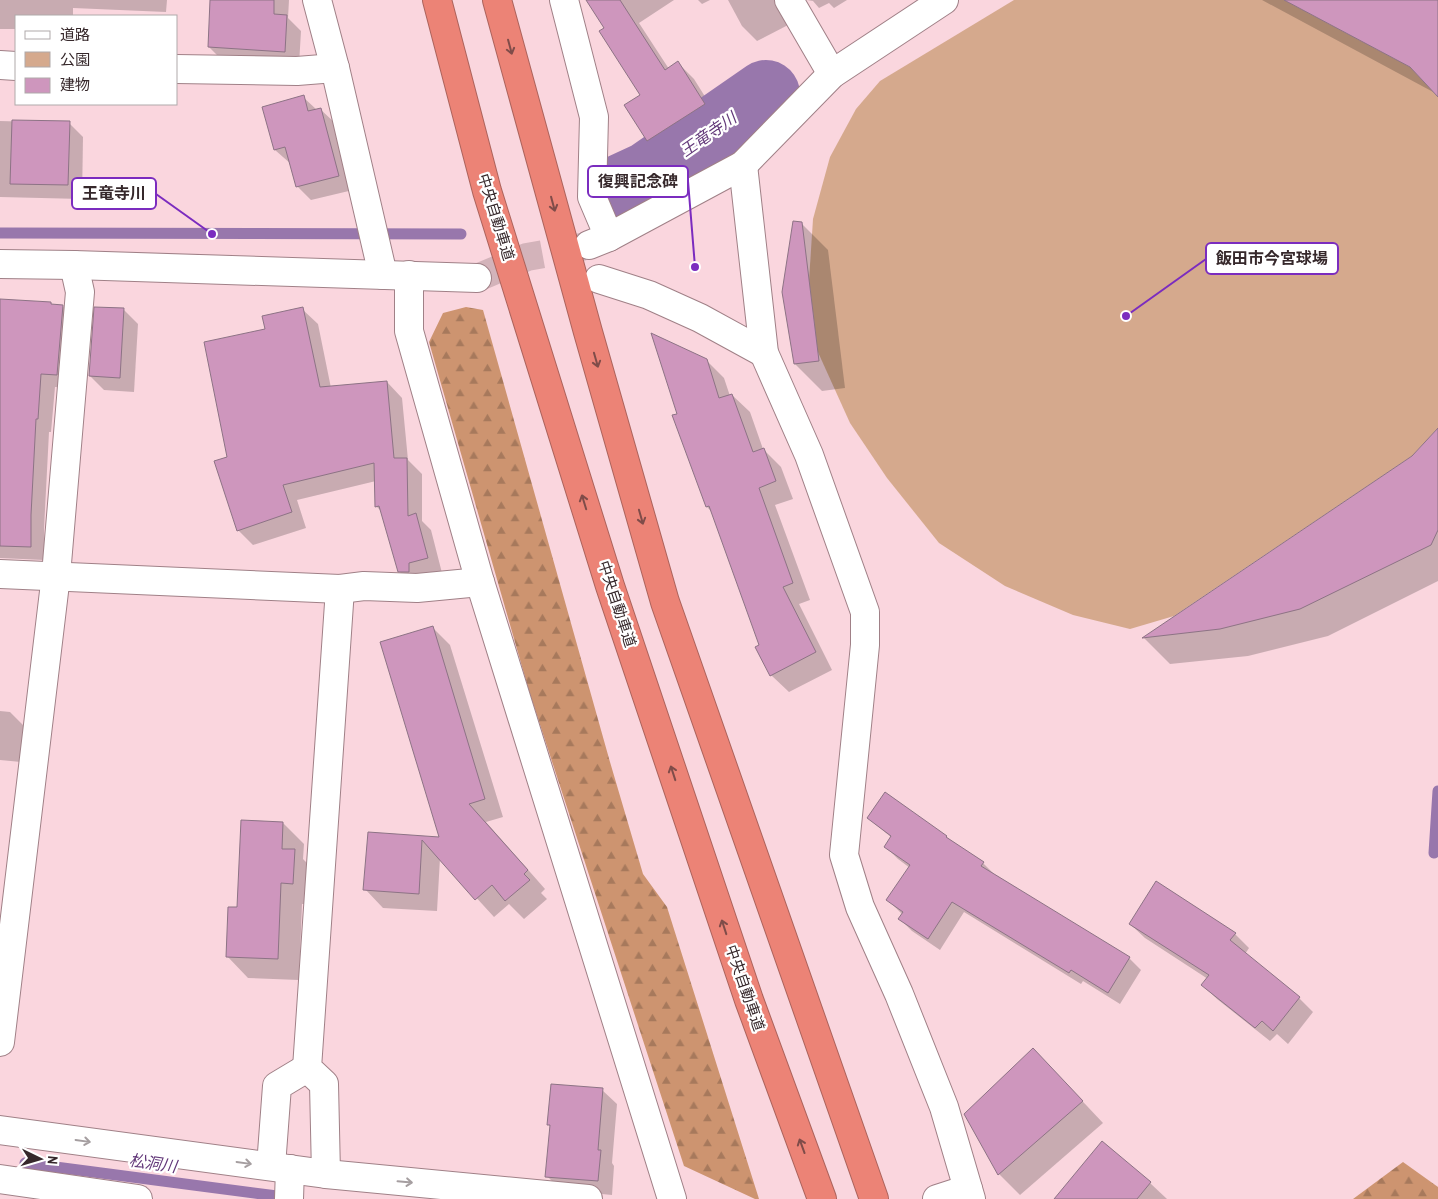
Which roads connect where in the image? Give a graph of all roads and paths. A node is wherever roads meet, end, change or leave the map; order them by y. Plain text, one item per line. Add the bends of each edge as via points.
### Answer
1 (317, 0) edge
2 (438, 0) edge
3 (497, 0) edge
4 (564, 0) edge
5 (789, 0) edge
6 (944, 0) edge
7 (0, 65) edge
8 (15, 66) edge
9 (335, 68) junction
10 (178, 69) edge
11 (832, 74) junction
12 (743, 165) junction
13 (0, 264) edge
14 (74, 265) junction
15 (390, 268) junction
16 (478, 278) tunnel mouth
17 (599, 279) dead end
18 (764, 353) junction
19 (0, 574) edge
20 (56, 576) junction
21 (480, 582) junction
22 (340, 589) junction
23 (0, 1042) edge
24 (307, 1068) junction
25 (0, 1130) edge
26 (280, 1168) junction
27 (326, 1174) junction
28 (0, 1179) edge
29 (969, 1194) edge
30 (821, 1195) edge
31 (873, 1197) edge
32 (138, 1199) edge
33 (289, 1199) edge
34 (588, 1199) edge
35 (672, 1199) edge
36 (937, 1199) edge

1 - 9 street
30 -> 2 highway, 中央自動車道 via 748,1000 610,586 487,190
3 -> 31 highway via 666,602
4 - 12 street via 594,117 592,197 599,241
5 - 11 street
6 - 11 street
7 - 8 street
9 - 10 street via 297,71
9 - 15 street via 370,219
11 - 12 street
12 - 18 street
13 - 14 street
14 - 15 street
14 - 20 street via 80,292
15 - 16 street
15 - 21 street
17 - 18 street via 700,318
18 - 29 street via 809,455 865,612 865,645 844,856 860,907 944,1108
19 - 20 street
20 - 22 street
20 - 23 street
21 - 22 street via 417,588 364,586
21 - 35 street
22 - 24 street
24 - 26 street via 277,1086
24 - 27 street via 324,1084
25 -> 26 street
26 - 27 street
26 - 33 street
27 -> 34 street
28 - 32 street
29 - 36 street

